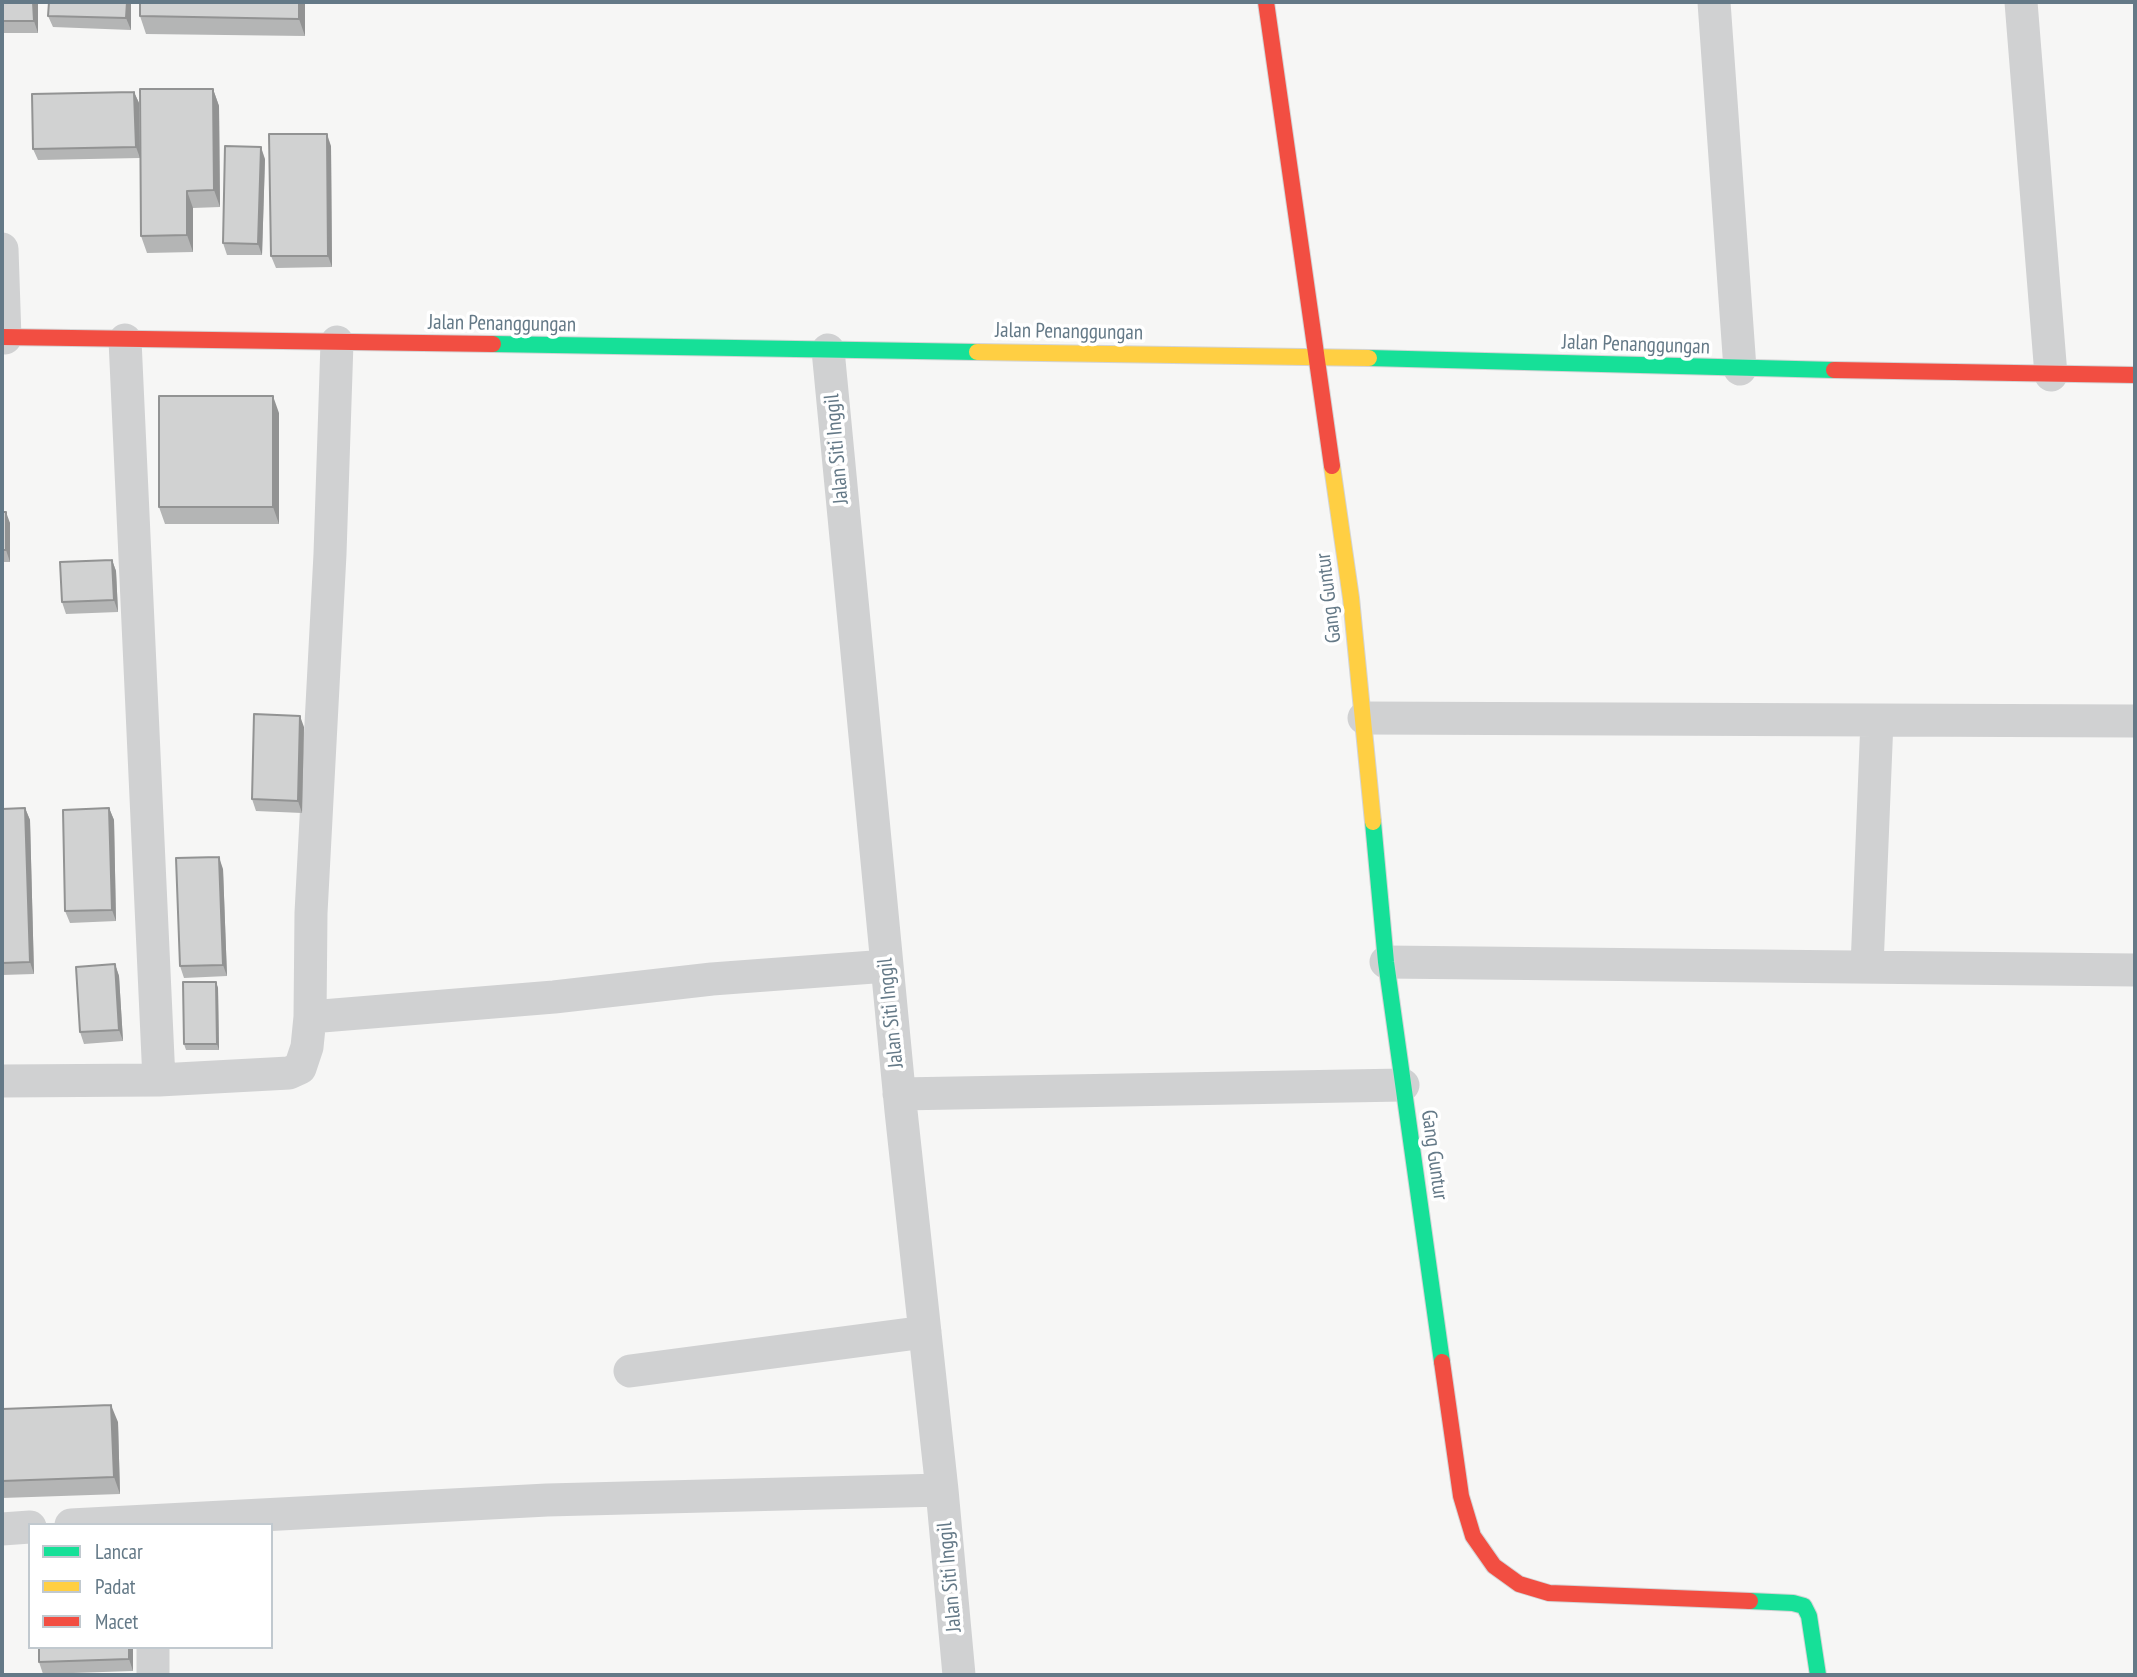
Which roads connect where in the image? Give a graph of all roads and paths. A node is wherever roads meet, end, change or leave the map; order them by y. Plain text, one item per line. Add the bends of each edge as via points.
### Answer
1 (1266, 2) edge
2 (1714, 2) edge
3 (2021, 2) edge
4 (2, 249) edge
5 (3, 337) edge
6 (125, 340) junction
7 (337, 342) junction
8 (828, 350) junction
9 (1318, 357) junction
10 (1741, 369) junction
11 (2051, 374) junction
12 (2135, 376) edge
13 (1364, 718) junction
14 (1877, 720) junction
15 (2135, 722) edge
16 (1385, 962) junction
17 (887, 966) junction
18 (1867, 967) junction
19 (2135, 970) edge
20 (310, 1017) junction
21 (159, 1080) junction
22 (2, 1081) edge
23 (1403, 1085) junction
24 (899, 1094) junction
25 (925, 1332) junction
26 (631, 1371) dead end
27 (942, 1490) junction
28 (156, 1522) edge
29 (128, 1523) edge
30 (28, 1527) edge
31 (2, 1530) edge
32 (153, 1649) edge
33 (153, 1675) edge
34 (959, 1675) edge
35 (1818, 1675) edge

1 - 9 main road, Gang Guntur
2 - 10 street
3 - 11 street
4 - 5 street
5 - 6 main road, Jalan Penanggungan
6 - 7 main road, Jalan Penanggungan
6 - 21 street
7 - 8 main road, Jalan Penanggungan
7 - 20 street
8 - 9 main road, Jalan Penanggungan
8 - 17 street, Jalan Siti Inggil
9 - 10 main road, Jalan Penanggungan
9 - 13 main road, Gang Guntur
10 - 11 main road, Jalan Penanggungan
11 - 12 main road, Jalan Penanggungan
13 - 14 street
13 - 16 main road, Gang Guntur
14 - 15 street
14 - 18 street
16 - 18 street
16 - 23 main road, Gang Guntur
17 - 20 street
17 - 24 street, Jalan Siti Inggil
18 - 19 street
20 - 21 street via 300,1068 289,1073
21 - 22 street
23 - 24 street
23 - 35 main road, Gang Guntur via 1461,1496 1473,1535 1494,1566 1519,1584 1549,1593 1804,1606
24 - 25 street, Jalan Siti Inggil
25 - 26 street
25 - 27 street, Jalan Siti Inggil
27 - 28 street via 547,1500
27 - 34 street, Jalan Siti Inggil
28 - 29 street
30 - 31 street
32 - 33 street

